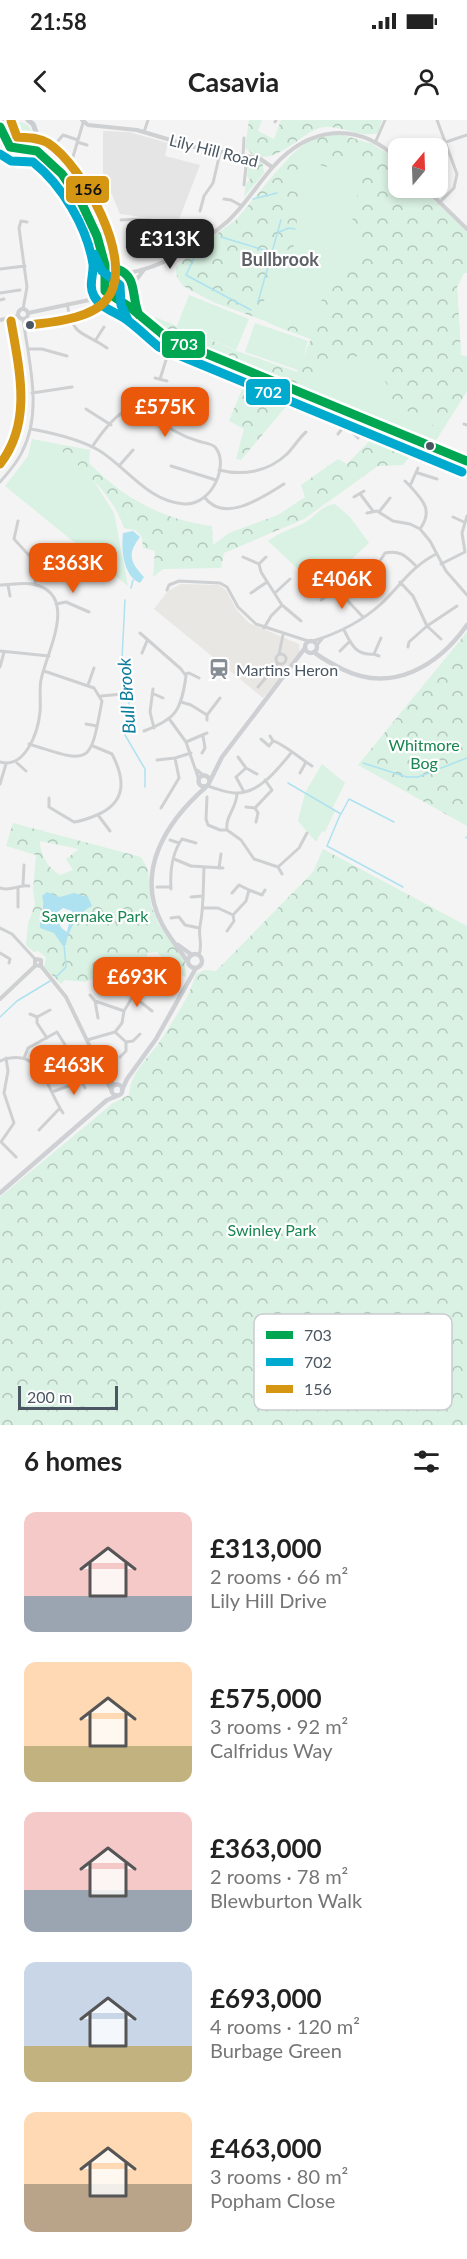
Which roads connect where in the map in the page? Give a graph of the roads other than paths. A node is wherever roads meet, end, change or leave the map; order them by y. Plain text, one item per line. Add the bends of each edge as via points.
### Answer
1 (12, 120) edge
2 (148, 120) edge
3 (385, 120) edge
4 (437, 120) edge
5 (83, 121) edge
6 (31, 122) edge
7 (0, 127) edge
8 (144, 132) junction
9 (36, 135) junction
10 (467, 135) edge
11 (5, 138) junction
12 (244, 138) dead end
13 (445, 138) edge
14 (448, 140) edge
15 (58, 141) dead end
16 (78, 141) junction
17 (375, 143) junction
18 (87, 145) dead end
19 (27, 147) junction
20 (448, 147) edge
21 (15, 149) junction
22 (388, 152) edge
23 (220, 153) junction
24 (0, 154) edge
25 (245, 157) junction
26 (70, 167) dead end
27 (272, 168) junction
28 (244, 185) dead end
29 (448, 192) edge
30 (434, 198) edge
31 (443, 198) edge
32 (224, 199) dead end
33 (439, 203) junction
34 (242, 206) junction
35 (200, 210) dead end
36 (121, 220) dead end
37 (143, 220) junction
38 (27, 222) dead end
39 (467, 229) edge
40 (127, 248) dead end
41 (183, 251) junction
42 (25, 266) junction
43 (149, 267) junction
44 (117, 269) junction
45 (0, 270) edge
46 (128, 273) junction
47 (105, 275) junction
48 (102, 286) junction
49 (133, 287) junction
50 (20, 290) dead end
51 (0, 292) edge
52 (4, 296) edge
53 (108, 296) junction
54 (91, 298) junction
55 (119, 300) junction
56 (66, 304) junction
57 (23, 309) junction
58 (28, 313) junction
59 (138, 314) junction
60 (18, 316) junction
61 (0, 320) edge
62 (23, 320) junction
63 (104, 327) dead end
64 (95, 340) junction
65 (172, 341) junction
66 (159, 346) dead end
67 (107, 348) dead end
68 (29, 349) junction
69 (169, 349) junction
70 (68, 356) dead end
71 (167, 381) dead end
72 (72, 387) dead end
73 (32, 393) junction
74 (86, 409) dead end
75 (353, 414) junction
76 (111, 425) junction
77 (346, 426) junction
78 (31, 429) junction
79 (306, 432) dead end
80 (338, 434) dead end
81 (358, 438) dead end
82 (92, 447) junction
83 (133, 450) dead end
84 (466, 461) edge
85 (119, 466) junction
86 (171, 466) dead end
87 (219, 470) junction
88 (437, 479) dead end
89 (216, 480) junction
90 (405, 481) dead end
91 (0, 482) edge
92 (285, 484) dead end
93 (410, 486) junction
94 (364, 491) dead end
95 (361, 495) junction
96 (354, 497) dead end
97 (205, 498) junction
98 (390, 498) dead end
99 (373, 511) junction
100 (380, 512) junction
101 (368, 513) dead end
102 (467, 516) edge
103 (453, 517) dead end
104 (18, 521) dead end
105 (465, 524) edge
106 (420, 529) junction
107 (466, 553) edge
108 (436, 554) junction
109 (243, 557) dead end
110 (267, 557) dead end
111 (260, 564) junction
112 (378, 564) dead end
113 (441, 564) junction
114 (416, 566) junction
115 (360, 574) dead end
116 (290, 579) dead end
117 (328, 580) dead end
118 (267, 582) junction
119 (400, 582) junction
120 (35, 584) junction
121 (0, 585) edge
122 (8, 585) junction
123 (167, 590) dead end
124 (335, 590) junction
125 (276, 592) junction
126 (465, 592) edge
127 (251, 593) dead end
128 (10, 596) dead end
129 (346, 599) junction
130 (321, 600) dead end
131 (56, 604) junction
132 (282, 605) junction
133 (457, 606) dead end
134 (89, 612) dead end
135 (363, 618) junction
136 (302, 621) dead end
137 (467, 625) edge
138 (428, 626) junction
139 (264, 628) junction
140 (344, 630) junction
141 (140, 633) dead end
142 (285, 636) junction
143 (381, 638) dead end
144 (441, 639) dead end
145 (147, 641) junction
146 (350, 641) junction
147 (311, 647) junction
148 (408, 647) dead end
149 (340, 651) dead end
150 (2, 652) edge
151 (142, 653) dead end
152 (279, 654) junction
153 (374, 654) junction
154 (379, 656) dead end
155 (50, 657) junction
156 (278, 663) junction
157 (0, 667) edge
158 (94, 668) dead end
159 (44, 671) junction
160 (185, 674) junction
161 (199, 678) dead end
162 (88, 685) junction
163 (258, 687) dead end
164 (153, 689) dead end
165 (123, 694) dead end
166 (154, 694) junction
167 (101, 696) junction
168 (163, 698) dead end
169 (220, 698) dead end
170 (181, 702) junction
171 (170, 720) junction
172 (86, 724) dead end
173 (97, 726) junction
174 (154, 728) junction
175 (144, 731) dead end
176 (270, 736) dead end
177 (261, 739) dead end
178 (273, 741) junction
179 (186, 742) junction
180 (29, 744) junction
181 (93, 746) junction
182 (191, 753) junction
183 (202, 753) dead end
184 (291, 753) junction
185 (238, 757) dead end
186 (175, 758) junction
187 (157, 760) dead end
188 (0, 762) edge
189 (17, 762) junction
190 (306, 762) junction
191 (6, 764) junction
192 (312, 766) dead end
193 (246, 768) junction
194 (214, 770) junction
195 (26, 771) dead end
196 (300, 773) dead end
197 (257, 774) dead end
198 (201, 778) junction
199 (265, 780) junction
200 (0, 784) edge
201 (208, 784) junction
202 (244, 792) junction
203 (237, 794) junction
204 (193, 796) junction
205 (207, 797) dead end
206 (49, 798) dead end
207 (246, 807) dead end
208 (161, 808) dead end
209 (255, 808) junction
210 (98, 814) junction
211 (256, 822) dead end
212 (227, 830) junction
213 (110, 831) dead end
214 (307, 833) dead end
215 (170, 840) dead end
216 (179, 843) junction
217 (196, 843) dead end
218 (221, 854) dead end
219 (174, 860) junction
220 (20, 864) dead end
221 (204, 867) junction
222 (278, 867) junction
223 (282, 874) dead end
224 (170, 879) junction
225 (176, 879) dead end
226 (23, 885) junction
227 (29, 886) dead end
228 (157, 887) dead end
229 (0, 888) edge
230 (18, 888) junction
231 (249, 890) junction
232 (265, 890) dead end
233 (232, 893) dead end
234 (203, 896) junction
235 (191, 897) dead end
236 (18, 907) dead end
237 (204, 908) junction
238 (233, 915) junction
239 (171, 918) dead end
240 (0, 928) edge
241 (199, 928) junction
242 (227, 931) dead end
243 (174, 941) junction
244 (0, 953) edge
245 (195, 955) junction
246 (35, 959) junction
247 (10, 960) dead end
248 (192, 965) junction
249 (38, 966) junction
250 (152, 968) dead end
251 (119, 972) dead end
252 (160, 979) junction
253 (173, 988) dead end
254 (139, 990) junction
255 (90, 995) dead end
256 (133, 996) junction
257 (0, 999) edge
258 (96, 1001) junction
259 (50, 1010) dead end
260 (124, 1011) junction
261 (152, 1011) dead end
262 (30, 1014) dead end
263 (37, 1017) junction
264 (98, 1018) dead end
265 (115, 1032) junction
266 (140, 1034) dead end
267 (47, 1038) junction
268 (87, 1040) junction
269 (126, 1042) junction
270 (72, 1056) dead end
271 (120, 1057) dead end
272 (6, 1058) junction
273 (24, 1058) junction
274 (0, 1060) edge
275 (127, 1079) junction
276 (107, 1080) junction
277 (115, 1085) junction
278 (85, 1088) dead end
279 (123, 1090) junction
280 (111, 1091) junction
281 (52, 1092) junction
282 (2, 1094) edge
283 (117, 1096) junction
284 (107, 1100) junction
285 (60, 1108) junction
286 (63, 1113) dead end
287 (39, 1130) dead end
288 (0, 1141) edge
289 (16, 1157) dead end
290 (0, 1193) edge

1 - 11 main road via 6,125
2 - 8 street
3 - 17 street
4 - 13 street
5 - 8 street, Lily Hill Road
5 - 16 street
6 - 9 main road
7 - 11 main road
8 - 23 street, Lily Hill Road
9 - 19 main road
9 - 44 main road via 76,185
10 - 14 street
11 - 21 main road
11 - 24 street
12 - 25 street
15 - 16 street via 63,135
16 - 18 street
16 - 26 street
17 - 22 street, Lily Hill Road
17 - 27 street, Lily Hill Road via 348,133 323,133 296,147
19 - 21 main road
19 - 47 main road via 45,156 75,192 103,255
20 - 29 street via 457,174 456,183
21 - 24 street
23 - 25 street, Lily Hill Road
23 - 35 street via 213,183
25 - 27 street, Lily Hill Road via 261,159
25 - 28 street
27 - 34 street
30 - 33 street
31 - 33 street
32 - 34 street
33 - 39 street
34 - 41 street via 213,233
36 - 37 street
37 - 40 street via 134,250
37 - 41 street via 164,223 172,229
38 - 42 street via 21,221 20,233
41 - 43 street
42 - 45 street
42 - 57 street
43 - 46 street
43 - 49 street
44 - 46 main road
44 - 47 main road
46 - 49 main road
47 - 48 main road
48 - 53 main road
48 - 54 street
49 - 55 main road
49 - 59 main road
50 - 52 street
51 - 52 street
53 - 54 street
53 - 55 main road
54 - 56 street
55 - 59 main road
56 - 58 street
56 - 64 street via 73,326
57 - 58 street
57 - 60 street
58 - 62 street
59 - 65 main road
60 - 61 street
60 - 62 street
62 - 68 street
63 - 64 street
64 - 67 street
65 - 69 street
65 - 75 main road
66 - 69 street
68 - 70 street
68 - 73 street
69 - 71 street via 158,378
72 - 73 street
73 - 78 street
74 - 76 street
75 - 77 street
75 - 84 main road
76 - 82 street
76 - 87 street via 129,408 151,414 173,432 212,445 218,454
77 - 80 street
77 - 81 street
78 - 82 street
78 - 91 street via 21,456
79 - 87 street via 268,467 240,474
82 - 85 street
83 - 85 street
85 - 97 street via 167,499 188,504
86 - 89 street
87 - 89 street
88 - 93 street via 418,471
89 - 97 street
90 - 93 street
92 - 97 street via 233,508 220,508
93 - 106 street via 428,509
94 - 95 street
95 - 96 street
95 - 99 street
98 - 100 street
99 - 100 street
99 - 101 street
100 - 106 street via 393,521
102 - 105 street
103 - 105 street
104 - 120 street via 14,539 36,563
105 - 107 street via 462,533
106 - 108 street
107 - 113 street
108 - 113 street
108 - 114 street
109 - 111 street
110 - 111 street
111 - 118 street
112 - 114 street via 385,553 393,551
113 - 126 street
114 - 119 street
115 - 129 street via 364,581
116 - 125 street
117 - 124 street
118 - 125 street
118 - 127 street
119 - 135 street
119 - 138 street via 413,596
120 - 122 street
120 - 131 street via 48,592
121 - 122 street
122 - 128 street
123 - 139 street via 179,581 220,583 247,617
124 - 129 street
124 - 130 street
125 - 132 street
129 - 135 street
131 - 134 street via 66,602
131 - 155 street via 57,632
132 - 136 street
132 - 139 street
133 - 138 street
135 - 140 street
137 - 147 main road via 434,661 405,675 367,677 346,671
138 - 144 street
138 - 148 street
139 - 142 street
140 - 146 street
140 - 147 street
141 - 145 street
142 - 147 street
142 - 152 street
143 - 153 street
145 - 151 street
145 - 160 street
146 - 149 street
146 - 153 street via 358,652
147 - 194 main road
150 - 155 street
150 - 157 street
152 - 156 street
152 - 156 street via 285,659
153 - 154 street
155 - 159 street
156 - 163 street
158 - 162 street
159 - 162 street
159 - 180 street via 40,681 39,723
160 - 161 street
160 - 170 street
162 - 167 street
164 - 166 street
165 - 167 street
166 - 168 street
166 - 174 street via 150,712
167 - 173 street
169 - 170 street via 207,718
170 - 171 street
171 - 174 street
171 - 179 street
172 - 173 street
173 - 181 street
174 - 175 street
176 - 178 street
177 - 178 street via 267,746
178 - 184 street via 280,742
179 - 182 street
179 - 183 street via 205,734
180 - 181 street via 72,758 83,757
180 - 189 street
181 - 210 street via 112,754 123,780 119,799
182 - 186 street
182 - 198 street
184 - 190 street
184 - 199 street
185 - 193 street
186 - 187 street
186 - 208 street via 179,778
188 - 191 street
189 - 191 street
189 - 195 street
190 - 192 street
190 - 196 street
191 - 200 street
193 - 197 street
193 - 202 street via 236,777
194 - 198 main road
194 - 201 main road
198 - 201 main road
198 - 201 main road
198 - 204 main road
199 - 202 street
199 - 209 street via 272,790
201 - 203 street
201 - 204 main road
202 - 203 street
203 - 212 street
204 - 243 main road via 161,840 152,870 153,899 163,926
205 - 212 street via 208,825
206 - 210 street via 50,807 70,821
207 - 209 street
209 - 211 street
210 - 213 street
212 - 222 street via 241,840 255,859
214 - 222 street via 299,848
215 - 216 street
216 - 217 street via 182,839
216 - 219 street
218 - 221 street via 221,868
219 - 221 street
219 - 224 street
220 - 226 street via 26,865
221 - 234 street
222 - 223 street
224 - 225 street
224 - 228 street via 171,888
226 - 227 street
226 - 230 street
229 - 230 street
230 - 236 street
231 - 232 street via 262,895
231 - 233 street via 239,885
231 - 238 street via 246,901
234 - 235 street
234 - 237 street
237 - 238 street via 218,908
237 - 241 street
238 - 242 street via 234,921
239 - 241 street via 179,917 185,925
240 - 246 street via 12,934
241 - 245 street via 201,947
243 - 245 main road
243 - 248 main road
244 - 247 street
245 - 248 main road
245 - 248 main road via 202,961
246 - 249 street
246 - 249 street via 41,960
248 - 275 main road via 188,984
249 - 257 street
249 - 268 street via 66,997
250 - 252 street
251 - 254 street
252 - 253 street
252 - 254 street
254 - 256 street
255 - 258 street
256 - 260 street
256 - 261 street
258 - 260 street
258 - 264 street
259 - 263 street
260 - 265 street
262 - 263 street
263 - 267 street
265 - 268 street
265 - 269 street
266 - 269 street
267 - 270 street via 57,1032
267 - 273 street via 28,1048
268 - 276 street
269 - 271 street via 126,1051
272 - 273 street
272 - 274 street
272 - 282 street via 8,1071
273 - 281 street via 40,1071
275 - 277 main road
275 - 279 main road
276 - 277 street
276 - 280 street
277 - 279 main road
277 - 280 main road
278 - 281 street via 84,1081
279 - 283 main road
280 - 283 main road
280 - 284 main road
281 - 285 street
282 - 288 street via 14,1123
283 - 284 main road
284 - 290 main road
285 - 286 street
285 - 287 street
288 - 289 street

